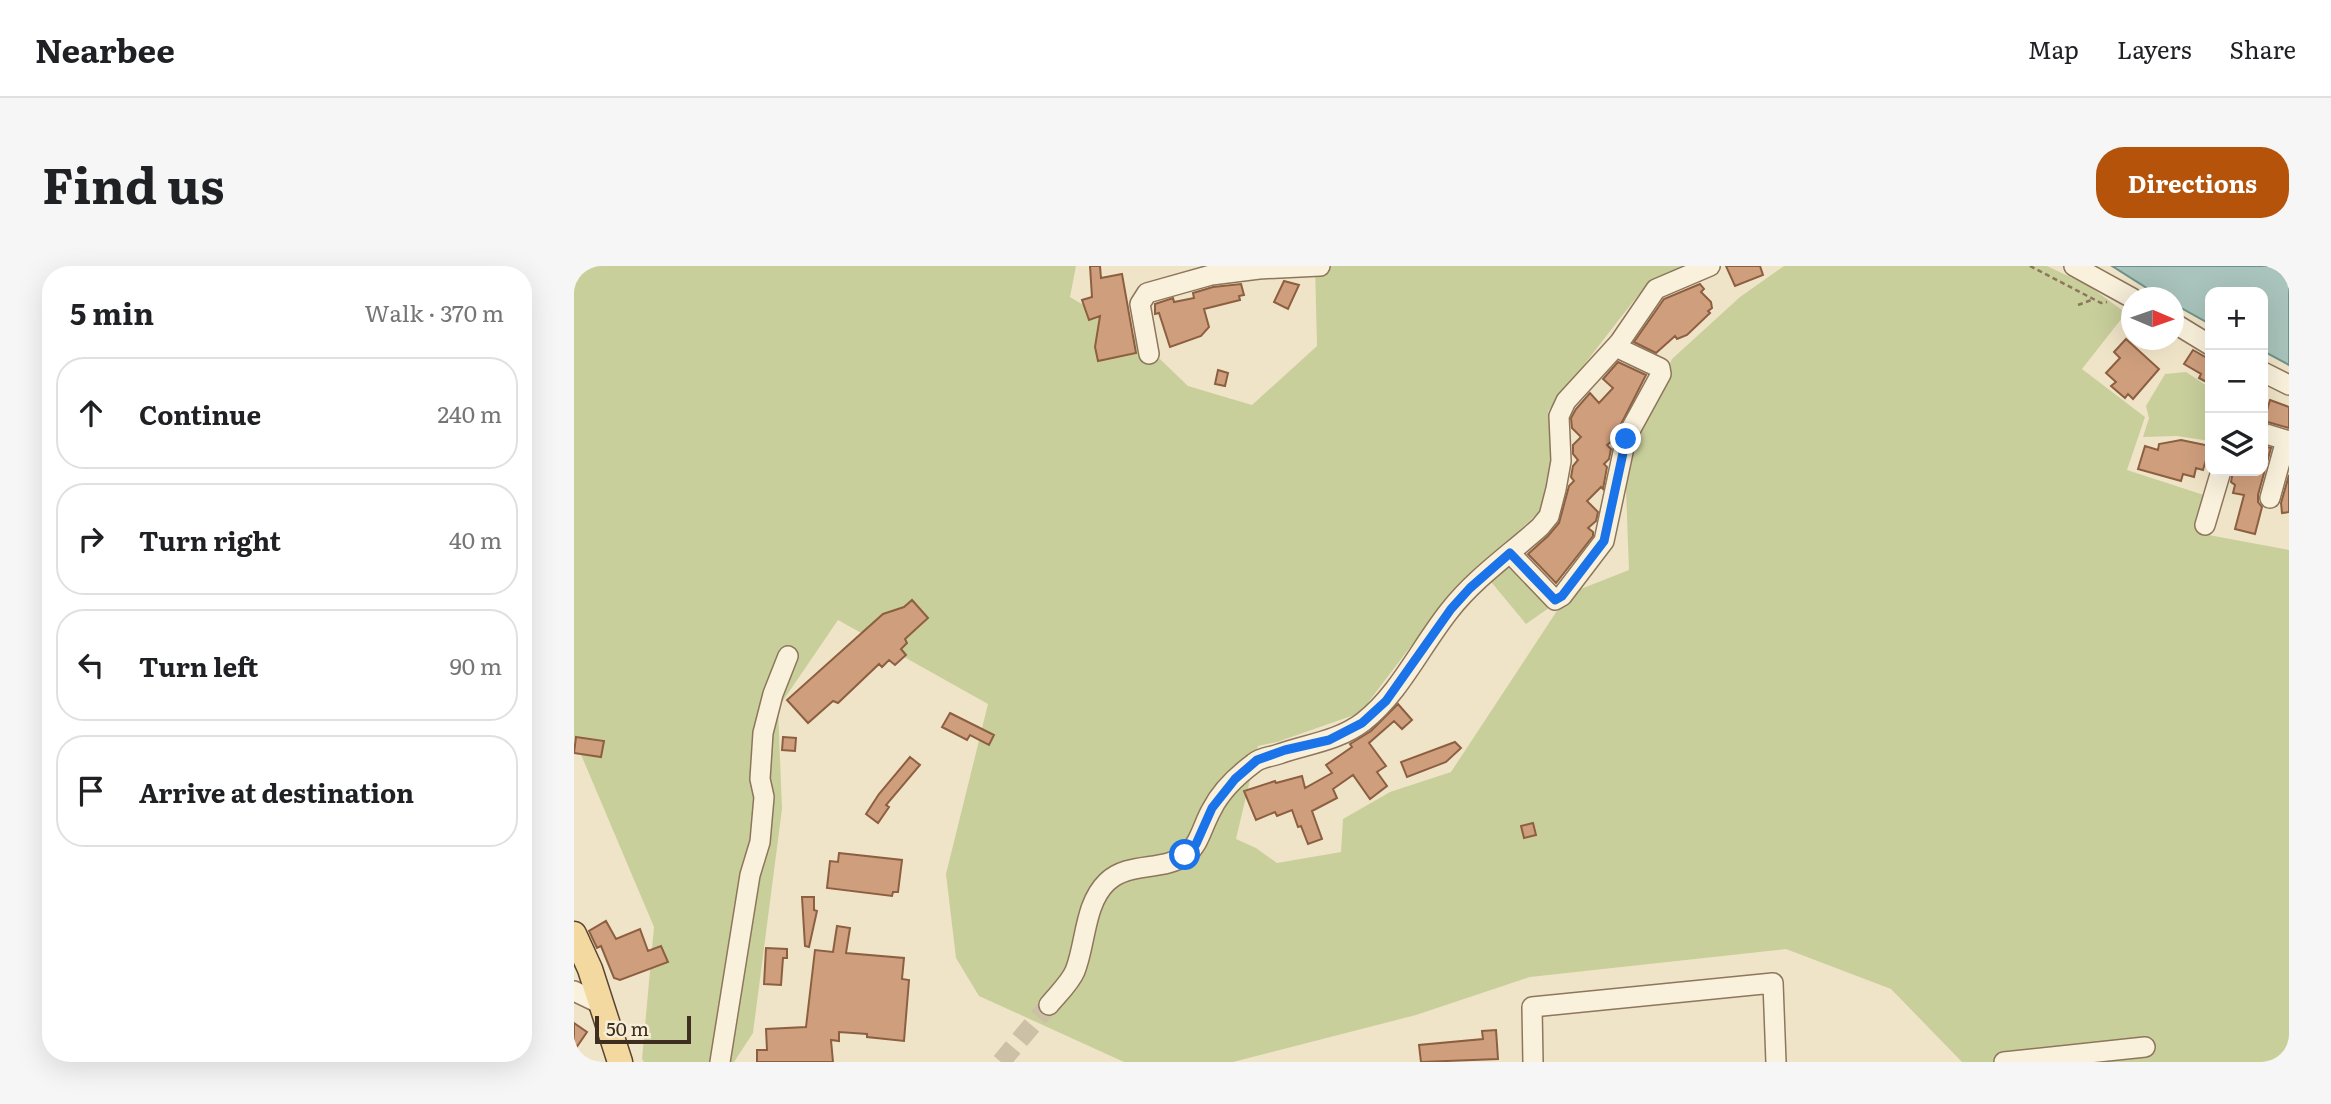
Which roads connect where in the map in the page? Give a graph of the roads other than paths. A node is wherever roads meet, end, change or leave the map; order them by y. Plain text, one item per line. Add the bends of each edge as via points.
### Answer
1 (1313, 266) edge
2 (1320, 266) edge
3 (1710, 266) edge
4 (2074, 266) edge
5 (1277, 267) edge
6 (1210, 271) edge
7 (2121, 292) edge
8 (2184, 329) edge
9 (2205, 342) edge
10 (1616, 347) junction
11 (1149, 354) dead end
12 (2268, 376) edge
13 (2289, 384) edge
14 (2268, 434) edge
15 (2288, 440) edge
16 (2220, 476) edge
17 (2270, 498) dead end
18 (2205, 525) dead end
19 (1510, 553) junction
20 (788, 656) dead end
21 (574, 934) edge
22 (574, 991) edge
23 (601, 1003) junction
24 (1049, 1005) tunnel mouth
25 (2145, 1047) dead end
26 (2027, 1061) edge
27 (620, 1062) edge
28 (720, 1062) edge
29 (1533, 1062) edge
30 (1776, 1062) edge
31 (2004, 1062) edge

1 - 2 street
1 - 5 street
3 - 10 street via 1656,289
4 - 7 street
5 - 6 street
6 - 11 street via 1147,293 1140,304
8 - 9 street
10 - 19 street via 1566,401 1559,416 1561,461 1549,516
10 - 19 street via 1660,368 1661,374 1626,439 1604,541 1555,600
12 - 13 street
14 - 15 street
15 - 17 street
16 - 18 street
19 - 24 street via 1451,609 1386,701 1362,723 1329,740 1257,760 1212,808 1196,844 1185,855 1120,872 1106,883 1096,898 1075,973
20 - 28 street via 763,733 760,842 750,875
21 - 23 main road
22 - 23 street
23 - 27 main road
25 - 26 street
26 - 31 street
29 - 30 street via 1532,1007 1773,983

